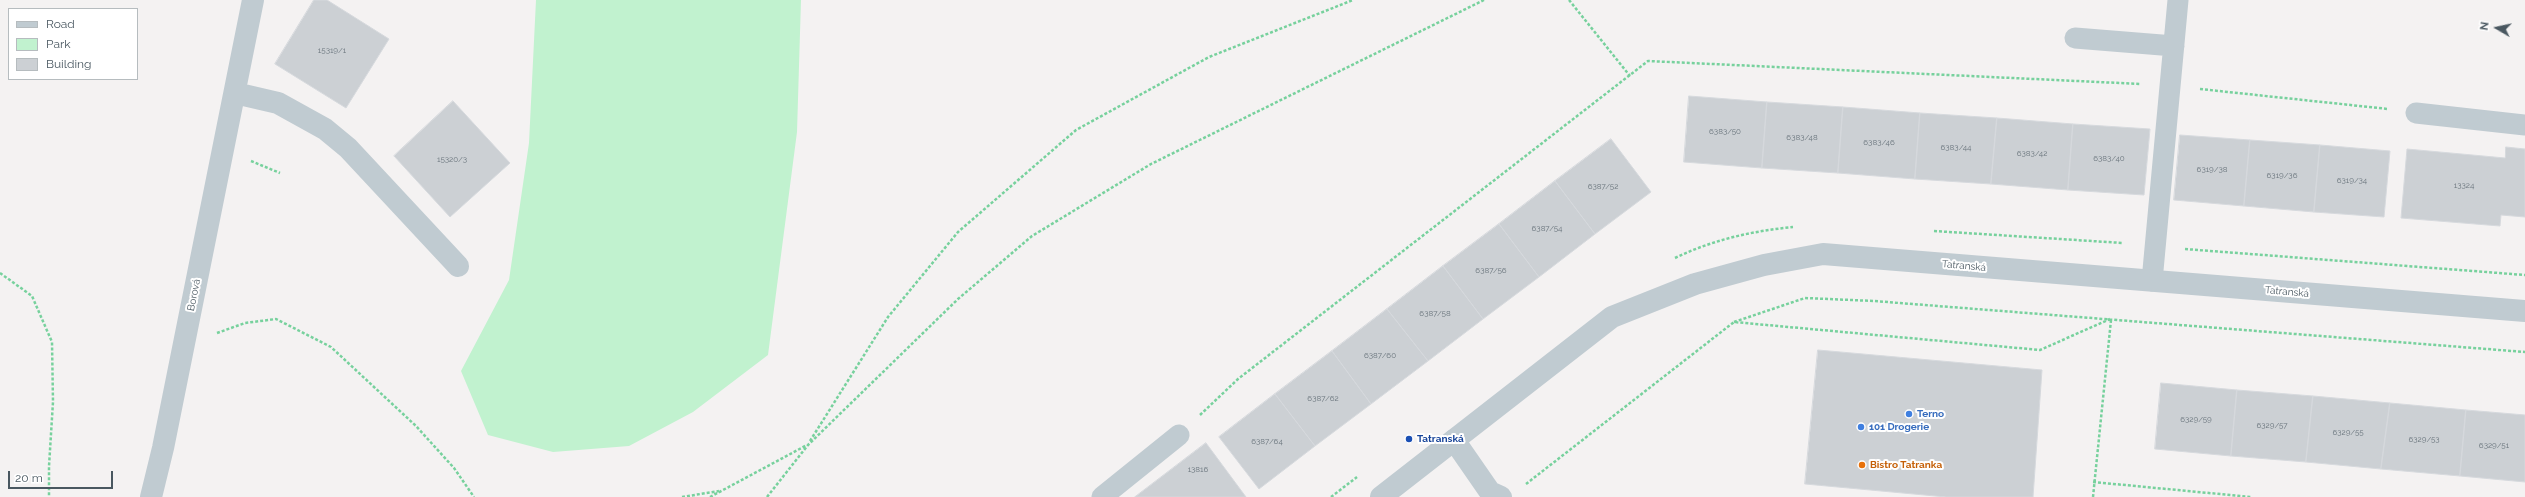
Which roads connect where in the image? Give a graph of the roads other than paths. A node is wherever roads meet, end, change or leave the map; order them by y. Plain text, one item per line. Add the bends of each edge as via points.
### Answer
1 (253, 0) edge
2 (2178, 0) edge
3 (2075, 38) dead end
4 (2174, 46) junction
5 (235, 93) junction
6 (2416, 113) road end
7 (2525, 125) edge
8 (458, 266) dead end
9 (2152, 281) junction
10 (2525, 311) edge
11 (1179, 435) road end
12 (1454, 440) junction
13 (151, 497) edge
14 (1102, 497) edge
15 (1381, 497) edge
16 (1501, 497) edge

1 - 5 street, Borová
2 - 4 lane
3 - 4 lane
4 - 9 lane
5 - 8 street via 278,104 325,129 348,148
5 - 13 street, Borová
6 - 7 lane
9 - 10 street, Tatranská
9 - 12 street, Tatranská via 1823,254 1764,265 1695,284 1612,318
11 - 14 lane
12 - 15 street, Tatranská
12 - 16 street via 1490,492

